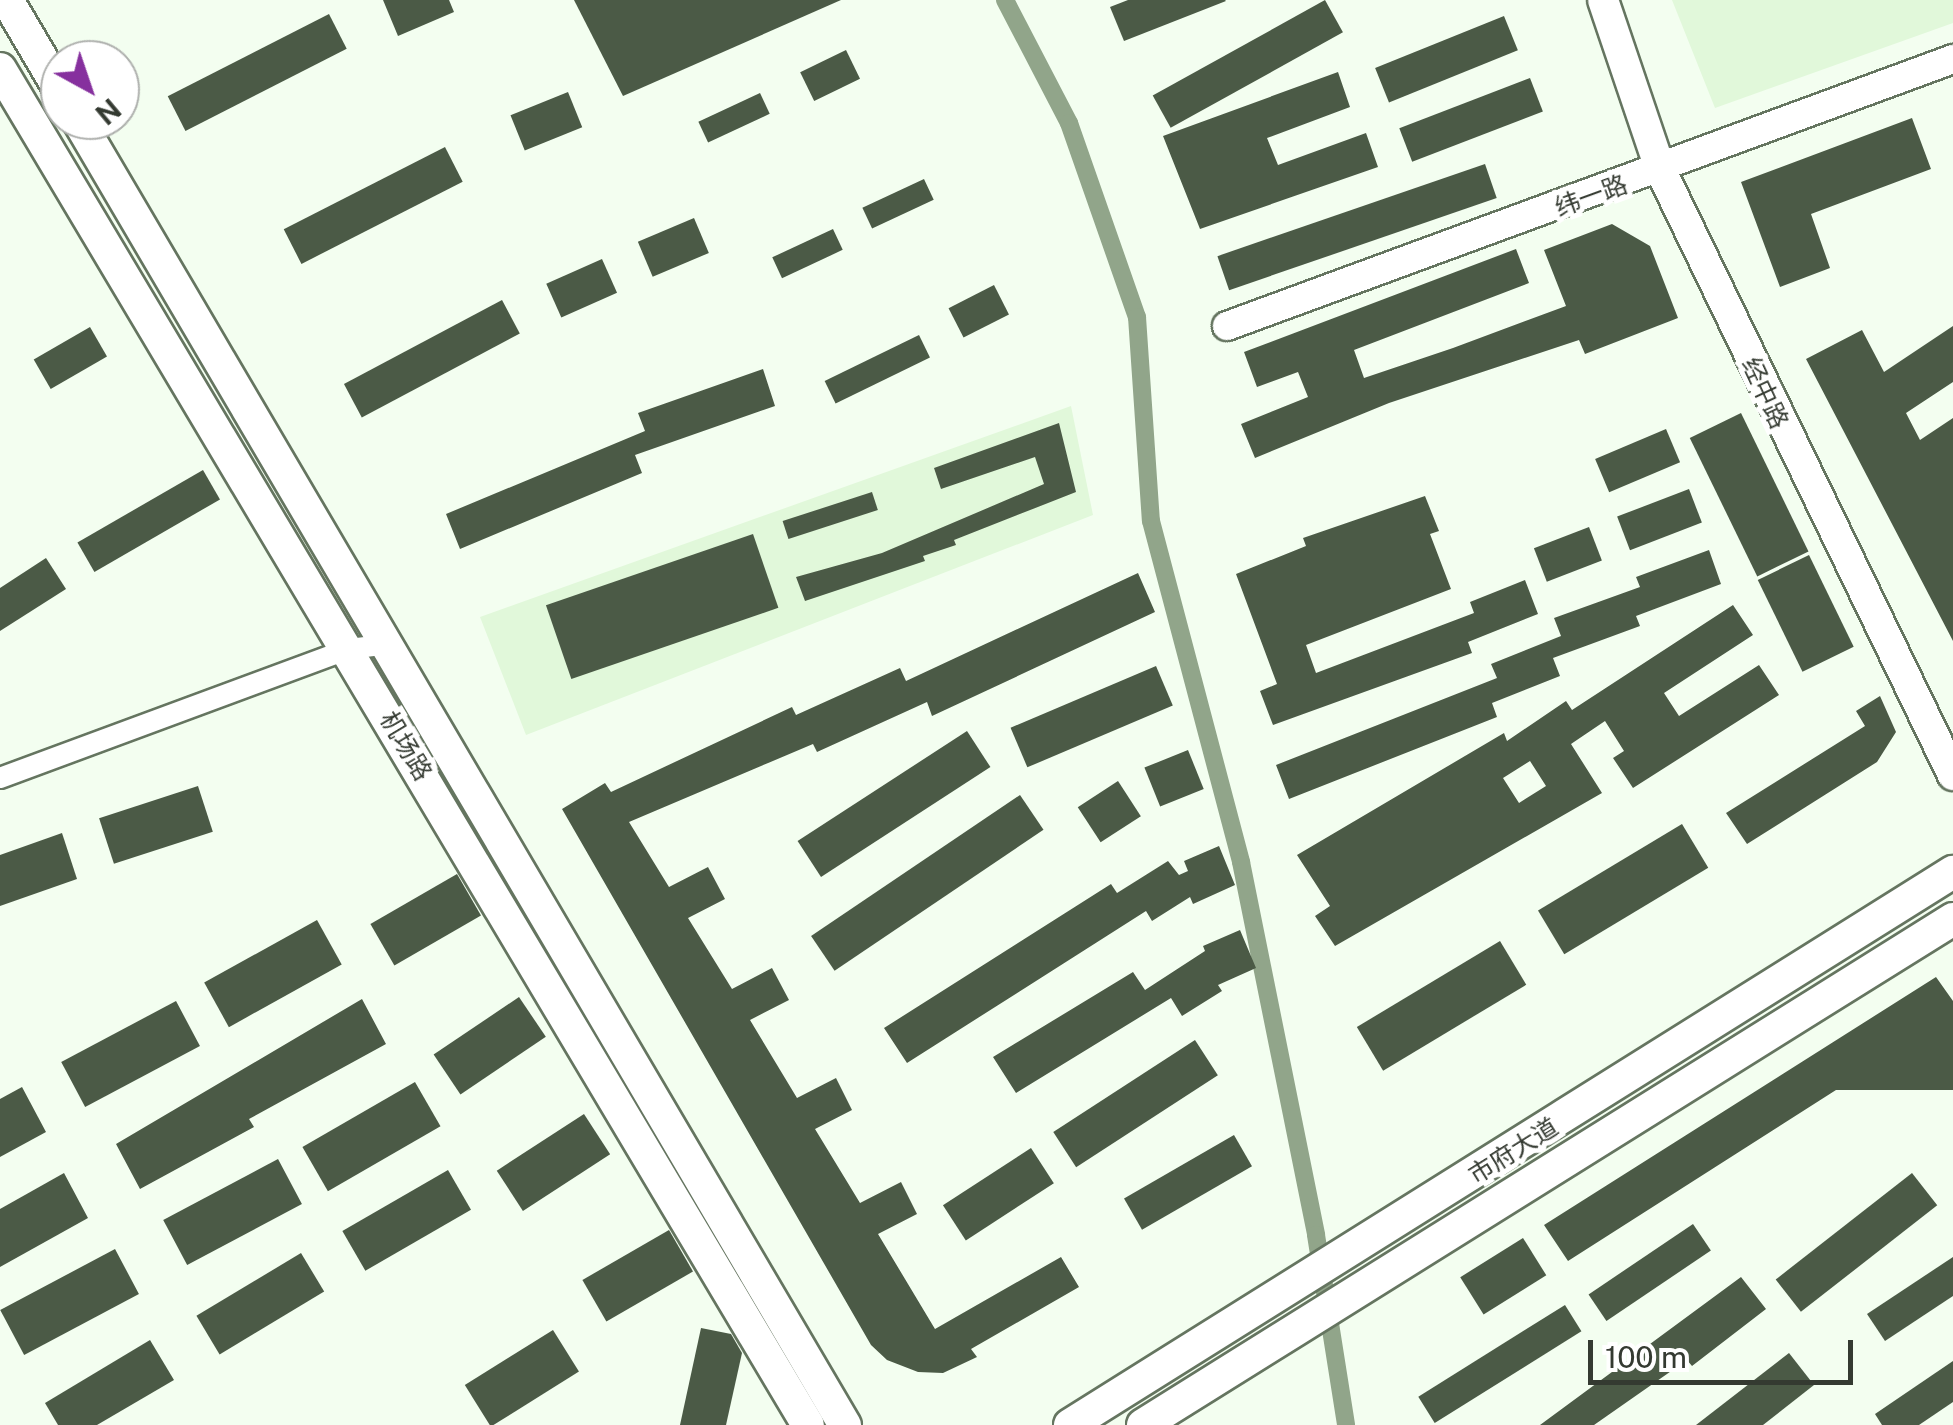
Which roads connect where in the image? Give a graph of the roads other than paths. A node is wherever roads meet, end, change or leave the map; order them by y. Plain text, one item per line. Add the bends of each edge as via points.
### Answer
1 (7, 0) edge
2 (1603, 0) edge
3 (40, 56) edge
4 (1953, 60) edge
5 (0, 70) edge
6 (90, 140) edge
7 (1662, 171) junction
8 (1226, 326) dead end
9 (387, 644) junction
10 (350, 650) junction
11 (1953, 776) edge
12 (0, 778) edge
13 (1953, 872) edge
14 (1953, 920) edge
15 (808, 1425) edge
16 (846, 1425) edge
17 (1070, 1425) edge
18 (1143, 1425) edge

1 - 3 main road
2 - 7 main road, 经中路
4 - 7 street, 纬一路
5 - 10 main road, 机场路
6 - 9 main road, 机场路
7 - 8 street, 纬一路
7 - 11 main road, 经中路
9 - 10 street
9 - 16 main road, 机场路
10 - 12 street
10 - 15 main road, 机场路
13 - 17 main road, 市府大道
14 - 18 main road, 市府大道

